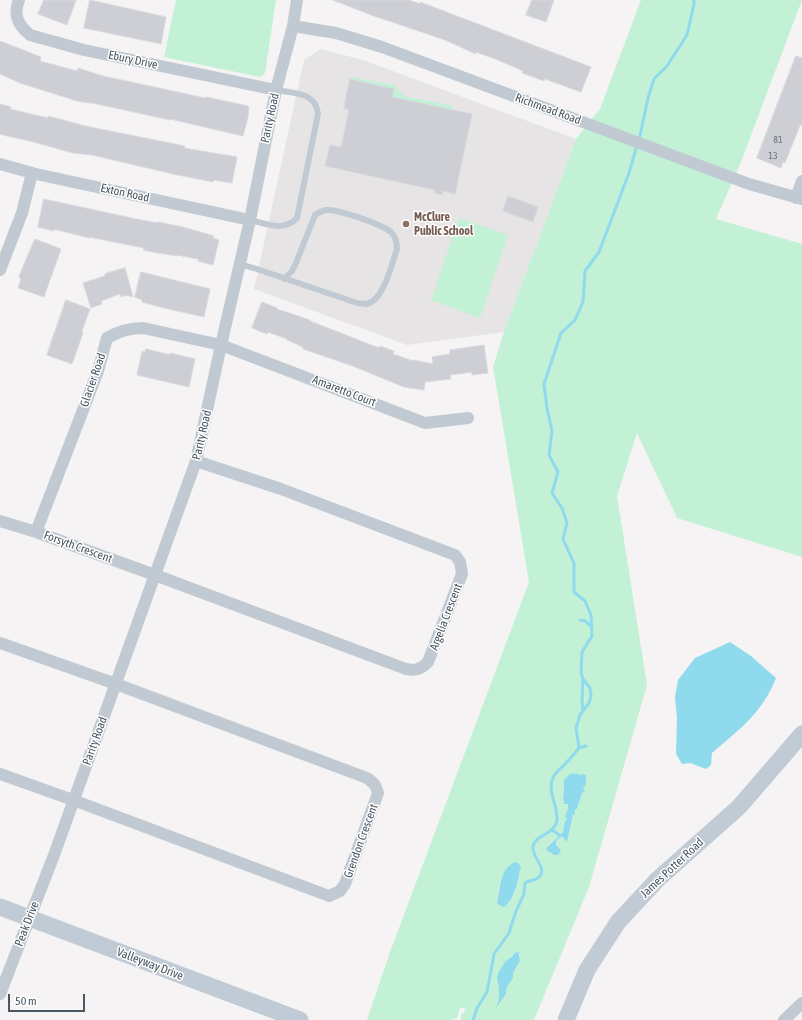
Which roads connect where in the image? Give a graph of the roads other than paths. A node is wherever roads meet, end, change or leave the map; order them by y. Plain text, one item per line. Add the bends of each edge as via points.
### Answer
1 (19, 0) edge
2 (297, 0) edge
3 (292, 26) junction
4 (276, 90) junction
5 (0, 164) edge
6 (32, 173) junction
7 (802, 181) edge
8 (799, 198) edge
9 (250, 220) junction
10 (240, 264) junction
11 (0, 270) edge
12 (284, 279) junction
13 (221, 345) junction
14 (468, 418) dead end
15 (196, 461) junction
16 (0, 521) edge
17 (36, 532) junction
18 (155, 575) junction
19 (0, 643) edge
20 (116, 684) junction
21 (802, 734) edge
22 (0, 774) edge
23 (73, 800) junction
24 (54, 855) joint
25 (0, 907) edge
26 (30, 918) junction
27 (0, 994) edge
28 (802, 1003) edge
29 (296, 1019) edge
30 (566, 1020) edge
31 (784, 1020) edge

1 - 4 street, Ebury Drive via 16,6 18,23 30,34 84,50
2 - 3 street, Parity Road
3 - 4 street, Parity Road
3 - 8 street, Richmead Road via 336,33 382,47 750,184
4 - 9 street, Parity Road
4 - 9 lane via 305,95 313,101 318,114 297,218 284,226
5 - 6 street, Exton Road
6 - 9 street, Exton Road
6 - 11 street via 22,213
7 - 8 street
9 - 10 street, Parity Road
10 - 12 lane
10 - 13 street, Parity Road
12 - 12 lane via 367,304 376,299 381,292 397,243 391,232 384,228 346,213 324,210 315,215 296,263
13 - 14 street, Amaretto Court via 425,423
13 - 15 street, Parity Road
13 - 17 street, Glacier Road via 143,328 131,328 107,338 98,371
15 - 18 street, Parity Road
15 - 18 street, Argelia Crescent via 281,489 445,551 460,562 462,574 428,662 422,668 413,671
16 - 17 street, Forsyth Crescent
17 - 18 street, Forsyth Crescent
18 - 20 street, Parity Road
19 - 20 street
20 - 23 street, Parity Road
20 - 23 street, Grendon Crescent via 367,778 377,787 378,793 371,814 345,884 329,896
21 - 30 main road, James Potter Road via 739,807 658,879 618,922 587,970
22 - 23 street
23 - 24 street, Parity Road
24 - 26 street, Peak Drive
25 - 26 main road, Valleyway Drive
26 - 27 street, Peak Drive
26 - 29 main road, Valleyway Drive
28 - 31 street

